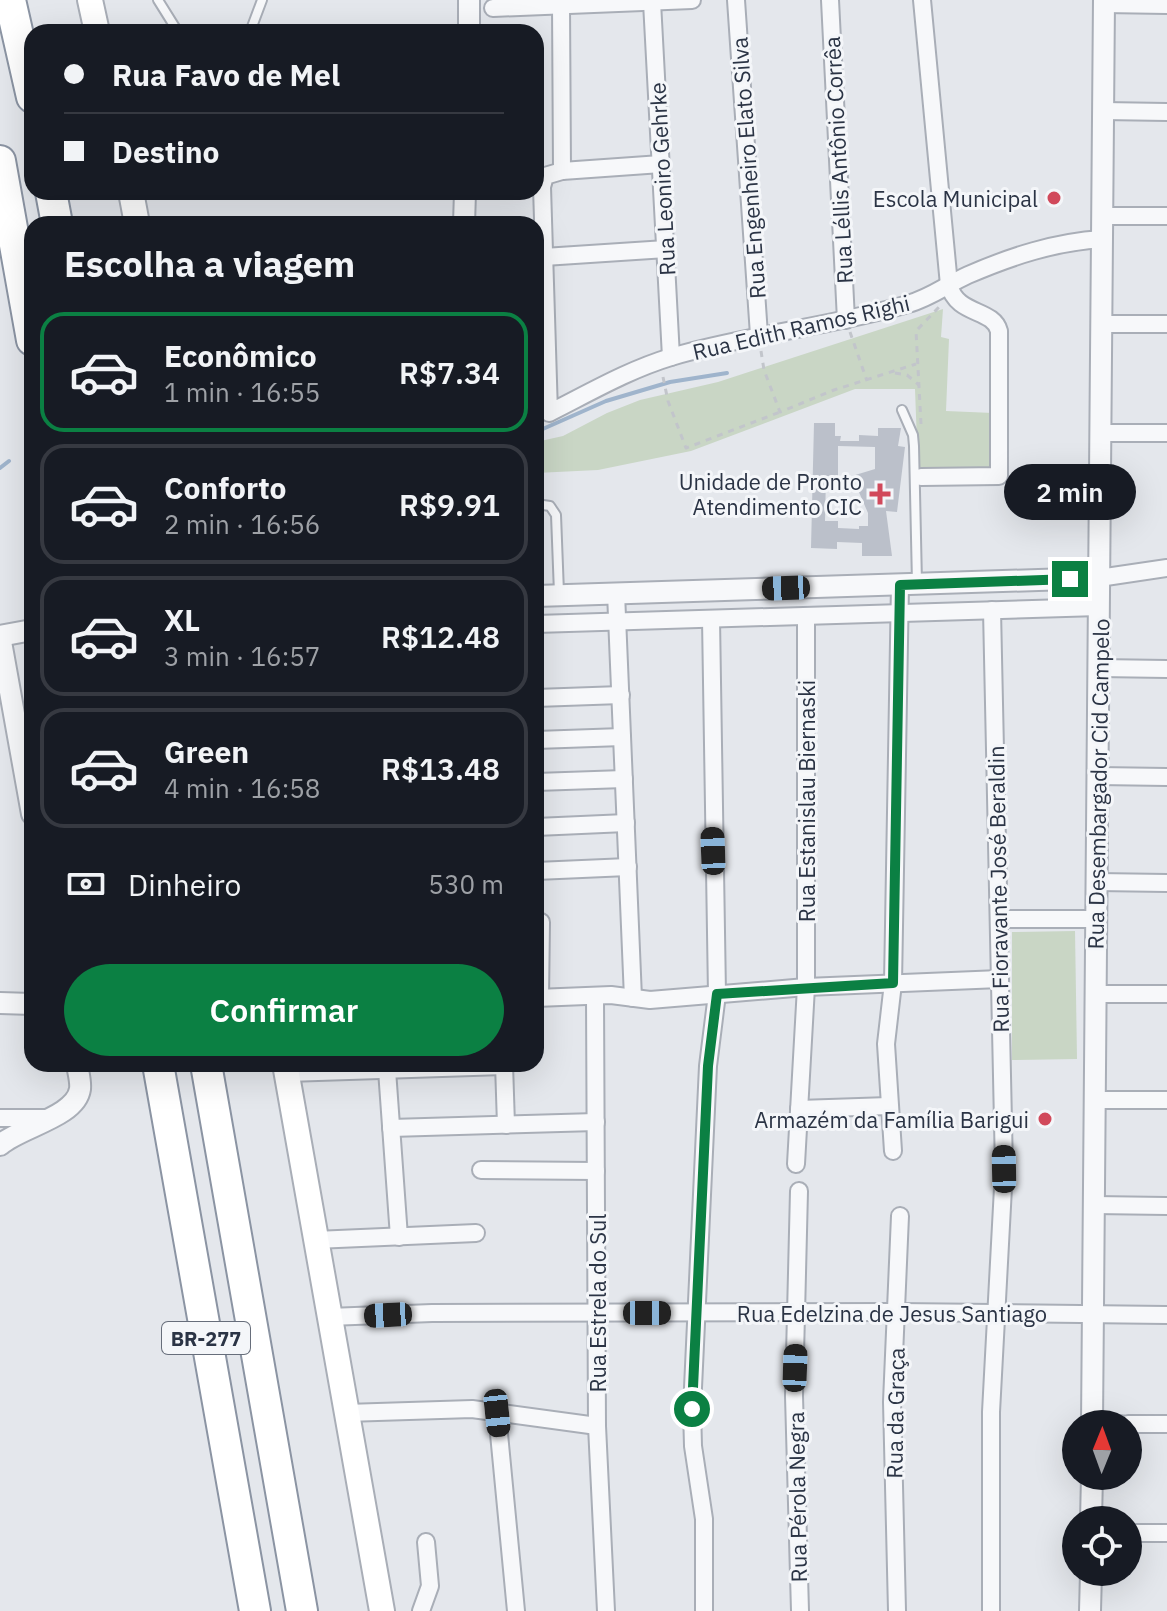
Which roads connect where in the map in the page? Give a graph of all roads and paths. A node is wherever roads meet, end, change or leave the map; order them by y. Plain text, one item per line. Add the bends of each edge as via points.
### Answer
1 (10, 0) edge
2 (90, 0) edge
3 (158, 0) edge
4 (262, 0) edge
5 (469, 0) edge
6 (692, 0) edge
7 (736, 0) edge
8 (830, 0) edge
9 (922, 0) edge
10 (652, 2) edge
11 (1104, 2) edge
12 (561, 5) junction
13 (1167, 5) edge
14 (493, 8) dead end
15 (95, 24) edge
16 (173, 24) edge
17 (253, 24) edge
18 (469, 24) edge
19 (24, 62) edge
20 (1103, 111) junction
21 (1167, 112) edge
22 (0, 161) edge
23 (661, 164) junction
24 (562, 171) junction
25 (544, 178) edge
26 (1103, 216) junction
27 (1167, 216) edge
28 (1102, 239) junction
29 (666, 249) junction
30 (544, 257) joint
31 (0, 273) edge
32 (949, 285) junction
33 (24, 296) edge
34 (24, 319) edge
35 (846, 320) junction
36 (1101, 324) junction
37 (1167, 324) edge
38 (759, 335) junction
39 (665, 359) junction
40 (918, 364) dead end
41 (891, 373) junction
42 (867, 382) junction
43 (919, 385) dead end
44 (902, 410) dead end
45 (780, 412) junction
46 (1101, 433) junction
47 (1167, 433) edge
48 (999, 476) junction
49 (921, 477) dead end
50 (1041, 481) dead end
51 (544, 505) edge
52 (1167, 568) edge
53 (1099, 578) junction
54 (909, 584) junction
55 (616, 593) junction
56 (559, 595) junction
57 (544, 596) edge
58 (1099, 607) junction
59 (992, 610) junction
60 (900, 613) junction
61 (806, 616) junction
62 (711, 619) junction
63 (617, 622) junction
64 (544, 624) edge
65 (24, 632) edge
66 (0, 636) edge
67 (1099, 668) junction
68 (1167, 669) edge
69 (621, 695) junction
70 (544, 698) edge
71 (622, 737) junction
72 (544, 740) edge
73 (24, 770) edge
74 (1098, 776) junction
75 (1167, 777) edge
76 (624, 779) junction
77 (544, 782) edge
78 (626, 823) junction
79 (544, 827) edge
80 (628, 867) junction
81 (544, 871) edge
82 (1097, 882) junction
83 (1167, 883) edge
84 (999, 919) junction
85 (1096, 919) junction
86 (1000, 979) junction
87 (893, 983) junction
88 (806, 987) junction
89 (717, 994) junction
90 (1096, 994) junction
91 (1167, 994) edge
92 (595, 996) junction
93 (544, 998) edge
94 (633, 998) junction
95 (0, 1003) edge
96 (24, 1004) edge
97 (78, 1072) edge
98 (159, 1072) edge
99 (207, 1072) edge
100 (287, 1072) edge
101 (387, 1072) edge
102 (504, 1072) edge
103 (1095, 1100) junction
104 (1167, 1100) edge
105 (889, 1106) junction
106 (799, 1109) junction
107 (0, 1118) edge
108 (52, 1118) junction
109 (596, 1122) junction
110 (506, 1125) junction
111 (391, 1128) junction
112 (0, 1145) edge
113 (893, 1151) dead end
114 (796, 1164) dead end
115 (481, 1170) dead end
116 (596, 1171) junction
117 (799, 1191) dead end
118 (1094, 1205) junction
119 (1167, 1206) edge
120 (900, 1216) dead end
121 (476, 1233) dead end
122 (399, 1237) junction
123 (315, 1240) junction
124 (697, 1312) junction
125 (797, 1312) junction
126 (898, 1312) junction
127 (597, 1313) junction
128 (996, 1313) junction
129 (1093, 1314) junction
130 (1167, 1315) edge
131 (329, 1317) junction
132 (1092, 1410) edge
133 (346, 1413) junction
134 (497, 1413) junction
135 (1142, 1424) edge
136 (1167, 1424) edge
137 (597, 1426) junction
138 (1142, 1533) edge
139 (1167, 1533) edge
140 (426, 1542) dead end
141 (1091, 1586) edge
142 (255, 1611) edge
143 (302, 1611) edge
144 (382, 1611) edge
145 (421, 1611) edge
146 (516, 1611) edge
147 (606, 1611) edge
148 (704, 1611) edge
149 (800, 1611) edge
150 (897, 1611) edge
151 (991, 1611) edge
152 (1090, 1611) edge

1 - 19 highway
2 - 15 main road
3 - 16 lane
4 - 17 lane
5 - 18 street
6 - 10 street
7 - 38 street, Rua Engenheiro Elato Silva
8 - 35 street, Rua Léllis Antônio Corrêa
9 - 32 street
10 - 12 street
10 - 23 street, Rua Leoniro Gehrke
11 - 13 street
11 - 20 street, Rua Desembargador Cid Campelo
12 - 14 street
12 - 24 street
20 - 21 street
20 - 26 street, Rua Desembargador Cid Campelo
22 - 33 highway
23 - 24 street
23 - 29 street, Rua Leoniro Gehrke
24 - 25 street
26 - 27 street
26 - 28 street, Rua Desembargador Cid Campelo
28 - 32 street, Rua Edith Ramos Righi via 1034,250
28 - 36 street, Rua Desembargador Cid Campelo
29 - 30 street
29 - 39 street, Rua Leoniro Gehrke
30 - 39 street, Rua Edith Ramos Righi via 549,413
31 - 34 highway
32 - 35 street, Rua Edith Ramos Righi via 911,303
32 - 48 street via 962,306 998,326
35 - 38 street, Rua Edith Ramos Righi
35 - 42 path
36 - 37 street
36 - 46 street, Rua Desembargador Cid Campelo
38 - 39 street, Rua Edith Ramos Righi
38 - 45 path via 764,370
39 - 45 path via 668,401 686,448
40 - 41 path
41 - 42 path
41 - 43 path via 907,375
42 - 45 path
44 - 54 lane via 914,446
46 - 47 street
46 - 53 street, Rua Desembargador Cid Campelo
48 - 49 street
48 - 50 path via 1010,482
51 - 56 lane via 556,515
52 - 53 street
53 - 54 street
53 - 58 street, Rua Desembargador Cid Campelo
54 - 55 street
54 - 60 street
55 - 56 street
55 - 63 street
56 - 57 street
58 - 59 street
58 - 67 street, Rua Desembargador Cid Campelo
59 - 60 street
59 - 84 street, Rua Fioravante José Beraldin
60 - 61 street
60 - 87 street
61 - 62 street
61 - 88 street, Rua Estanislau Biernaski
62 - 63 street
62 - 89 street
63 - 64 street
63 - 69 street
65 - 66 street
66 - 73 street
67 - 68 street
67 - 74 street, Rua Desembargador Cid Campelo
69 - 70 street
69 - 71 street
71 - 72 street
71 - 76 street
74 - 75 street
74 - 82 street, Rua Desembargador Cid Campelo
76 - 77 street
76 - 78 street
78 - 79 street
78 - 80 street
80 - 81 street
80 - 94 street
82 - 83 street
82 - 85 street, Rua Desembargador Cid Campelo
84 - 85 street
84 - 86 street, Rua Fioravante José Beraldin
85 - 90 street, Rua Desembargador Cid Campelo
86 - 87 street
86 - 128 street, Rua Fioravante José Beraldin via 1004,1169
87 - 88 street
87 - 105 street via 886,1044
88 - 89 street
88 - 106 street, Rua Estanislau Biernaski
89 - 94 street
89 - 124 street via 708,1066
90 - 91 street
90 - 103 street, Rua Desembargador Cid Campelo
92 - 93 street
92 - 94 street
92 - 109 street, Rua Estrela do Sul
95 - 96 street
97 - 108 street via 77,1099
98 - 142 highway, BR-277
99 - 143 highway, BR-277
100 - 123 main road
101 - 111 street
102 - 110 street
103 - 104 street
103 - 118 street, Rua Desembargador Cid Campelo
105 - 106 street
105 - 113 street
106 - 114 street, Rua Estanislau Biernaski
107 - 108 street
108 - 112 street
109 - 110 street
109 - 116 street, Rua Estrela do Sul
110 - 111 street
111 - 122 street
115 - 116 street
116 - 127 street, Rua Estrela do Sul
117 - 125 street, Rua Pérola Negra
118 - 119 street
118 - 129 street, Rua Desembargador Cid Campelo
120 - 126 street, Rua da Graça
121 - 122 street
122 - 123 street
123 - 131 main road
124 - 125 street, Rua Edelzina de Jesus Santiago
124 - 127 street, Rua Edelzina de Jesus Santiago
124 - 148 street via 692,1426 703,1504
125 - 126 street, Rua Edelzina de Jesus Santiago
125 - 149 street, Rua Pérola Negra via 794,1421
126 - 128 street, Rua Edelzina de Jesus Santiago
126 - 150 street, Rua da Graça via 892,1402
127 - 131 street, Rua Edelzina de Jesus Santiago
127 - 137 street, Rua Estrela do Sul
128 - 129 street, Rua Edelzina de Jesus Santiago
128 - 151 street, Rua Fioravante José Beraldin
129 - 130 street, Rua Edelzina de Jesus Santiago
129 - 132 street, Rua Desembargador Cid Campelo
131 - 133 main road
133 - 134 street via 448,1408
133 - 144 main road
134 - 137 street
134 - 146 street
135 - 136 street
137 - 147 street, Rua Estrela do Sul
138 - 139 street
140 - 145 street via 430,1586
141 - 152 street

